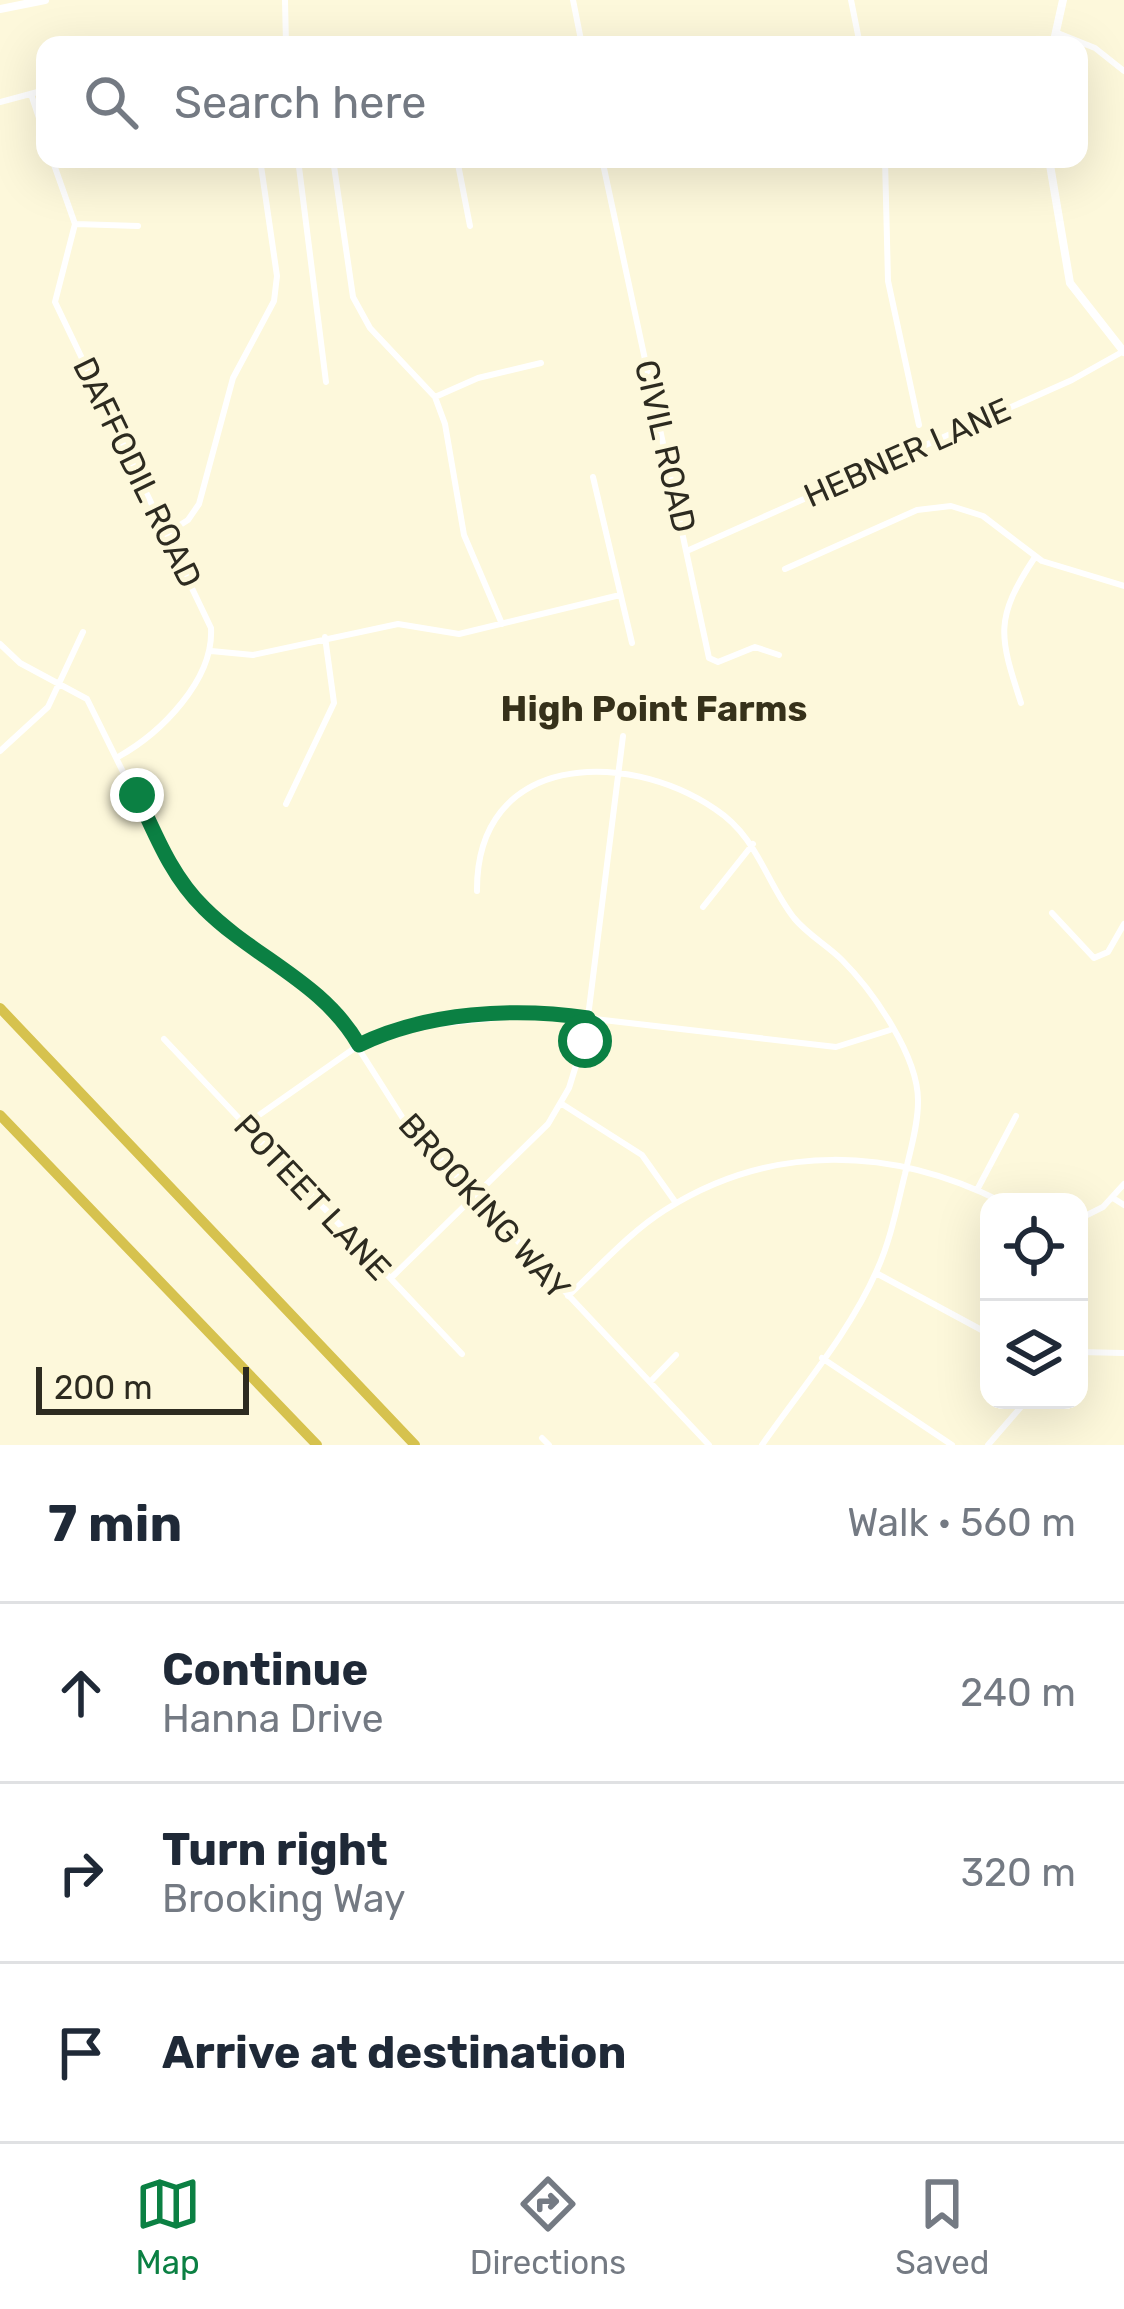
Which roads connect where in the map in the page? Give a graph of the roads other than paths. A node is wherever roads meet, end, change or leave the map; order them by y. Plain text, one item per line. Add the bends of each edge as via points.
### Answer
1 (45, 0) edge
2 (285, 0) edge
3 (573, 0) edge
4 (851, 0) edge
5 (1063, 0) edge
6 (5, 6) edge
7 (1055, 32) junction
8 (286, 36) edge
9 (580, 36) edge
10 (858, 36) edge
11 (1054, 36) edge
12 (1065, 36) edge
13 (1088, 45) edge
14 (1124, 71) edge
15 (36, 93) edge
16 (31, 94) junction
17 (0, 102) edge
18 (36, 109) edge
19 (55, 168) edge
20 (261, 168) edge
21 (299, 168) edge
22 (334, 168) edge
23 (459, 168) edge
24 (604, 168) edge
25 (885, 168) edge
26 (1051, 168) edge
27 (76, 224) junction
28 (138, 226) dead end
29 (470, 226) dead end
30 (1124, 352) edge
31 (542, 363) dead end
32 (326, 382) dead end
33 (435, 397) junction
34 (919, 425) dead end
35 (592, 478) dead end
36 (168, 532) junction
37 (689, 550) junction
38 (1035, 557) junction
39 (785, 569) dead end
40 (1124, 586) edge
41 (620, 595) junction
42 (502, 623) junction
43 (83, 632) dead end
44 (325, 637) junction
45 (632, 643) dead end
46 (0, 644) edge
47 (211, 651) junction
48 (779, 655) dead end
49 (62, 681) junction
50 (1021, 703) dead end
51 (622, 736) dead end
52 (0, 751) edge
53 (118, 757) junction
54 (617, 773) junction
55 (286, 804) dead end
56 (753, 844) junction
57 (477, 891) dead end
58 (703, 907) dead end
59 (1052, 913) dead end
60 (1124, 924) edge
61 (0, 1008) edge
62 (588, 1018) junction
63 (890, 1030) junction
64 (164, 1040) dead end
65 (359, 1045) junction
66 (562, 1104) junction
67 (0, 1115) edge
68 (1016, 1116) dead end
69 (245, 1125) junction
70 (907, 1165) junction
71 (1124, 1184) edge
72 (977, 1190) junction
73 (983, 1193) edge
74 (475, 1196) junction
75 (1113, 1198) junction
76 (676, 1203) junction
77 (1124, 1205) edge
78 (1088, 1213) edge
79 (876, 1273) junction
80 (391, 1279) junction
81 (568, 1296) junction
82 (980, 1329) edge
83 (1088, 1352) edge
84 (1124, 1353) edge
85 (462, 1354) dead end
86 (676, 1355) dead end
87 (822, 1358) junction
88 (650, 1382) junction
89 (1019, 1409) edge
90 (317, 1445) edge
91 (415, 1445) edge
92 (710, 1445) edge
93 (762, 1445) edge
94 (952, 1445) edge
95 (988, 1445) edge

1 - 6 main road
2 - 8 street
3 - 9 street
4 - 10 street
5 - 7 main road
7 - 11 main road
7 - 12 street
13 - 14 street
15 - 16 street
16 - 17 street
16 - 18 street
19 - 27 street
20 - 36 street via 274,301 232,378 199,504
21 - 32 street
22 - 33 street via 353,297 370,328
23 - 29 street
24 - 37 street, CIVIL ROAD
25 - 34 street via 888,281
26 - 30 main road via 1070,283
27 - 28 street
27 - 36 street, DAFFODIL ROAD via 55,302
30 - 37 street, HEBNER LANE
31 - 33 street
33 - 42 street via 464,535
35 - 41 street
36 - 47 street, DAFFODIL ROAD via 209,616
37 - 48 street, CIVIL ROAD via 709,658 718,662 755,646
38 - 39 street via 983,516 940,506
38 - 40 street
38 - 50 street via 1001,625
41 - 42 street
41 - 45 street
42 - 44 street via 459,634 398,624
43 - 49 street
44 - 47 street via 253,655
44 - 55 street via 334,704
46 - 49 street, BROOKING WAY via 30,669
47 - 53 street via 178,706
49 - 52 street via 39,718
49 - 53 street, BROOKING WAY via 87,699
51 - 54 street
53 - 65 street, BROOKING WAY via 197,901 321,997
54 - 56 street via 694,796
54 - 57 street via 570,771 514,798 484,844
54 - 62 street
56 - 58 street
56 - 63 street via 793,916 849,968
59 - 60 street via 1094,958 1108,952
61 - 91 highway
62 - 63 street via 836,1047
62 - 65 street via 500,1014 409,1027
62 - 66 street
63 - 70 street via 918,1092
64 - 69 street, POTEET LANE
65 - 69 street
65 - 74 street, BROOKING WAY via 404,1120
66 - 74 street
66 - 76 street via 642,1154
67 - 90 highway
68 - 72 street
69 - 80 street, POTEET LANE
70 - 72 street
70 - 76 street via 848,1158 781,1163
70 - 79 street
71 - 75 street
72 - 73 street
74 - 80 street
74 - 81 street, BROOKING WAY
75 - 77 street
75 - 78 street
76 - 81 street
79 - 82 street
79 - 87 street
80 - 85 street, POTEET LANE
81 - 88 street, BROOKING WAY
83 - 84 street
86 - 88 street
87 - 93 street
87 - 94 street
88 - 92 street, BROOKING WAY
89 - 95 street

